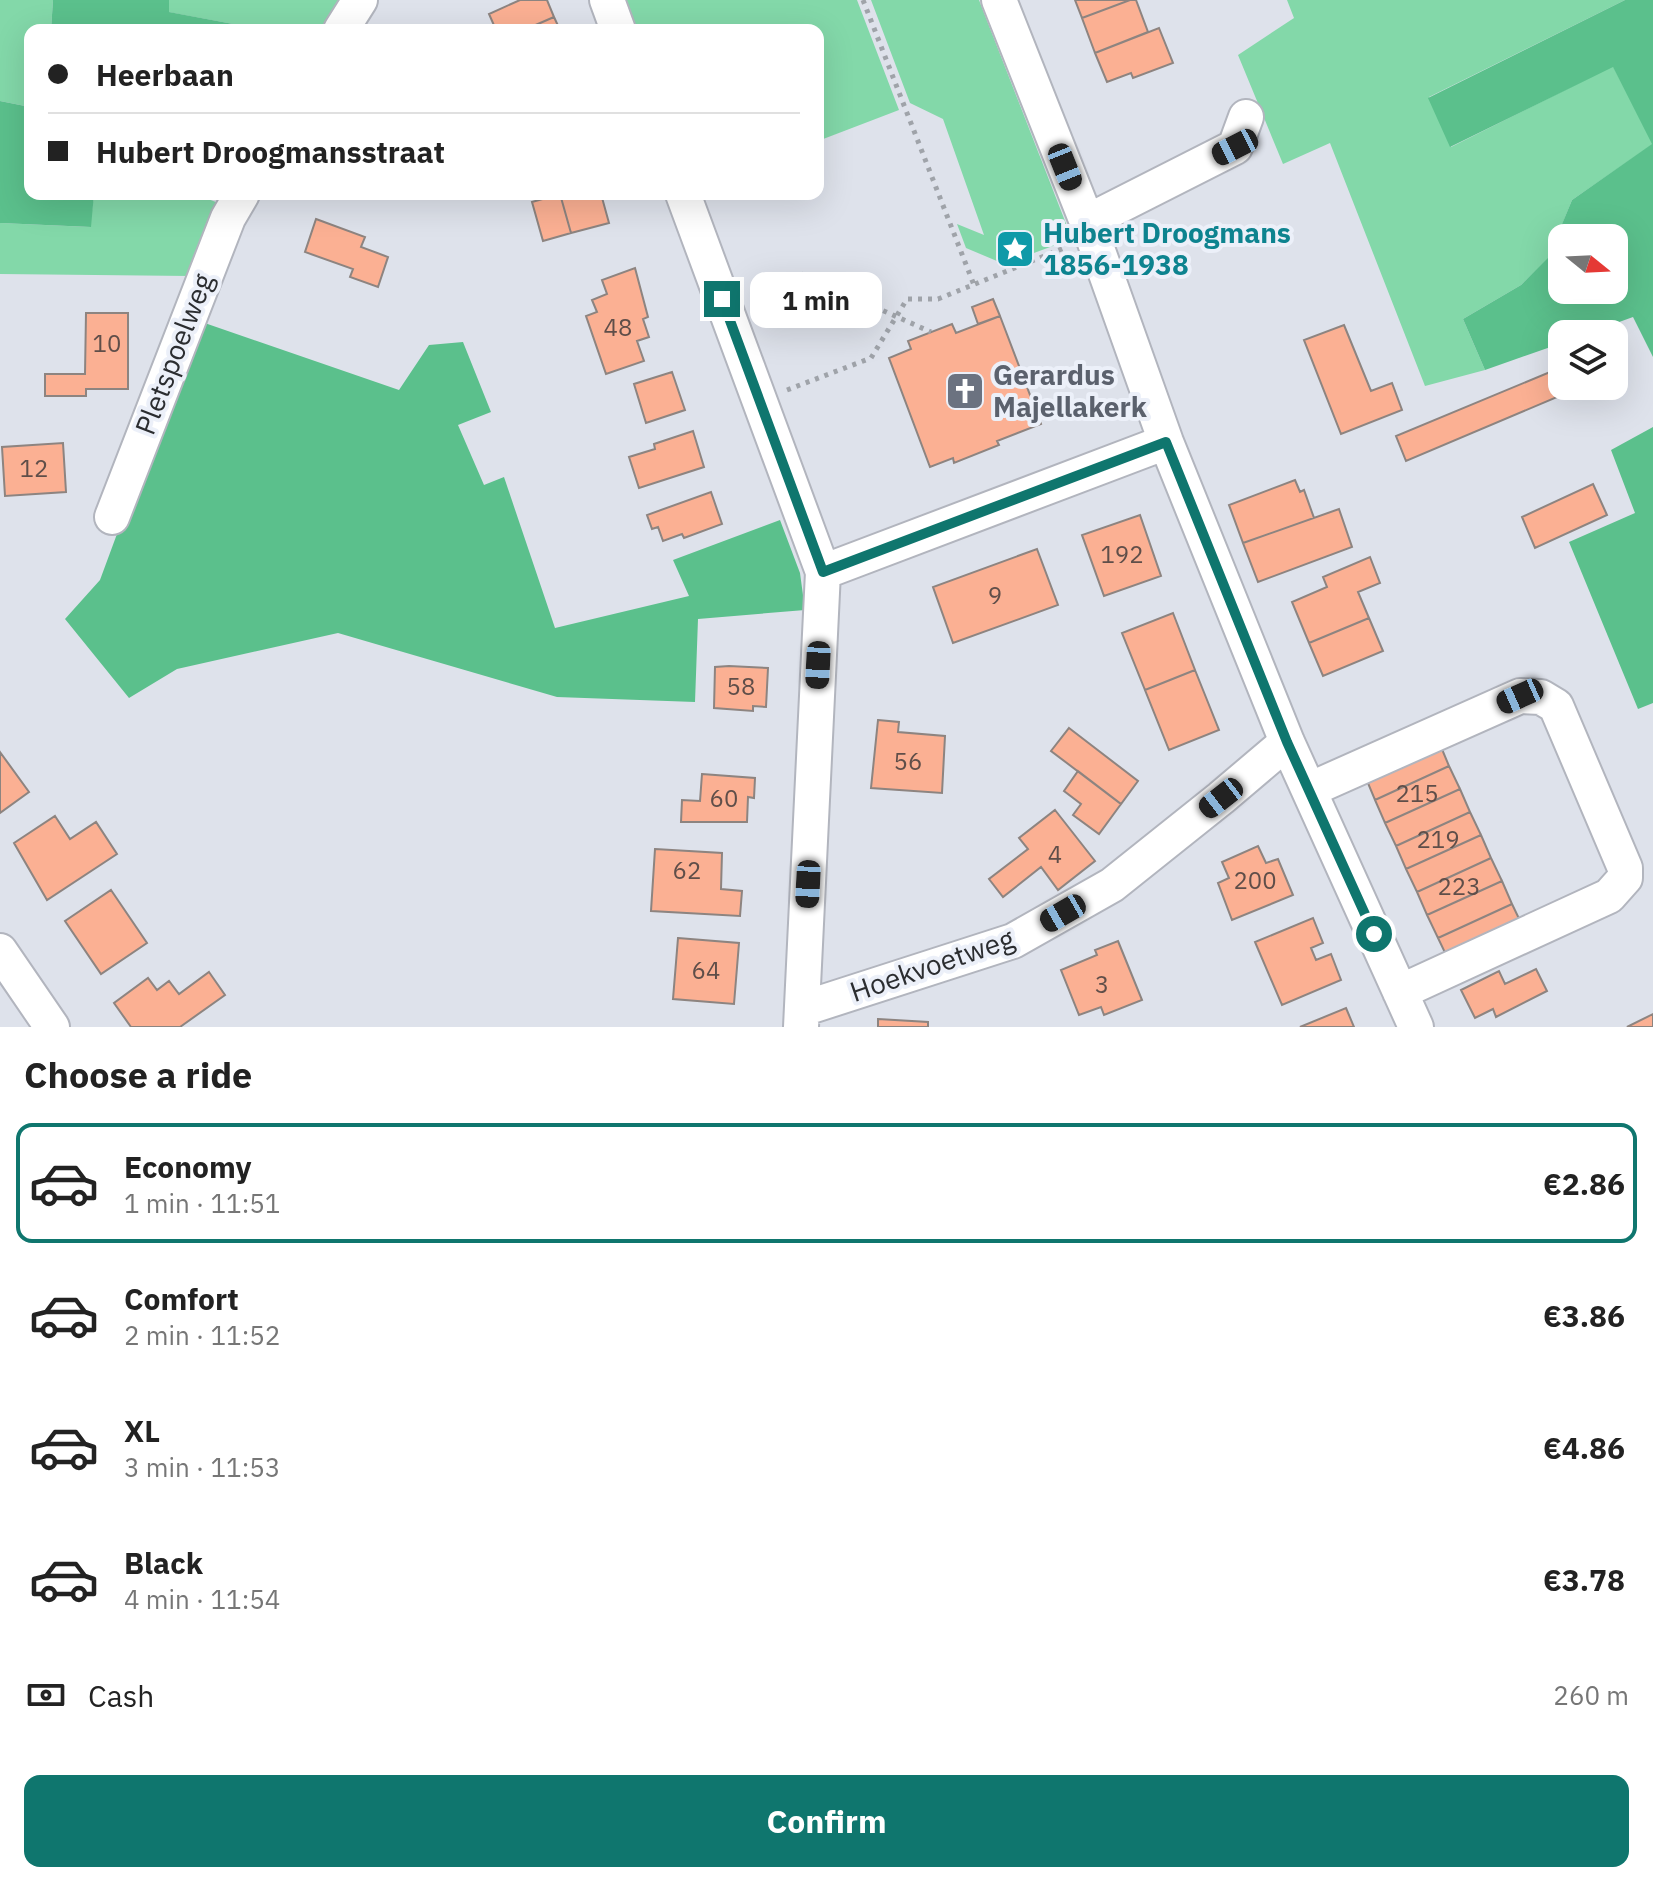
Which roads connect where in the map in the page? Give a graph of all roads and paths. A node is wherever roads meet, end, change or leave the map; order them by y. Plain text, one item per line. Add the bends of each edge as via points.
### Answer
1 (360, 0) edge
2 (607, 0) edge
3 (863, 0) edge
4 (999, 0) edge
5 (345, 24) edge
6 (616, 24) edge
7 (1246, 117) dead end
8 (238, 200) edge
9 (685, 200) edge
10 (1090, 229) junction
11 (801, 274) dead end
12 (974, 285) junction
13 (898, 318) junction
14 (931, 332) dead end
15 (760, 401) junction
16 (1166, 442) junction
17 (112, 517) dead end
18 (823, 572) junction
19 (1287, 742) junction
20 (1309, 790) junction
21 (0, 951) edge
22 (1400, 992) junction
23 (802, 1018) edge
24 (52, 1027) edge
25 (1416, 1027) edge

1 - 5 street
2 - 6 street
3 - 12 path
4 - 10 street
7 - 10 street via 1235,147
8 - 17 street, Pletspoelweg
9 - 15 street
10 - 12 path
10 - 16 street
11 - 13 path
12 - 13 path via 938,299 907,299
13 - 14 path
13 - 15 path via 871,358
15 - 18 street
16 - 18 street
16 - 19 street
18 - 23 street
19 - 20 street
19 - 23 street, Hoekvoetweg via 1112,885 1013,941
20 - 22 street
20 - 22 street via 1520,696 1541,697 1556,706 1625,878 1609,896
21 - 24 street
22 - 25 street

